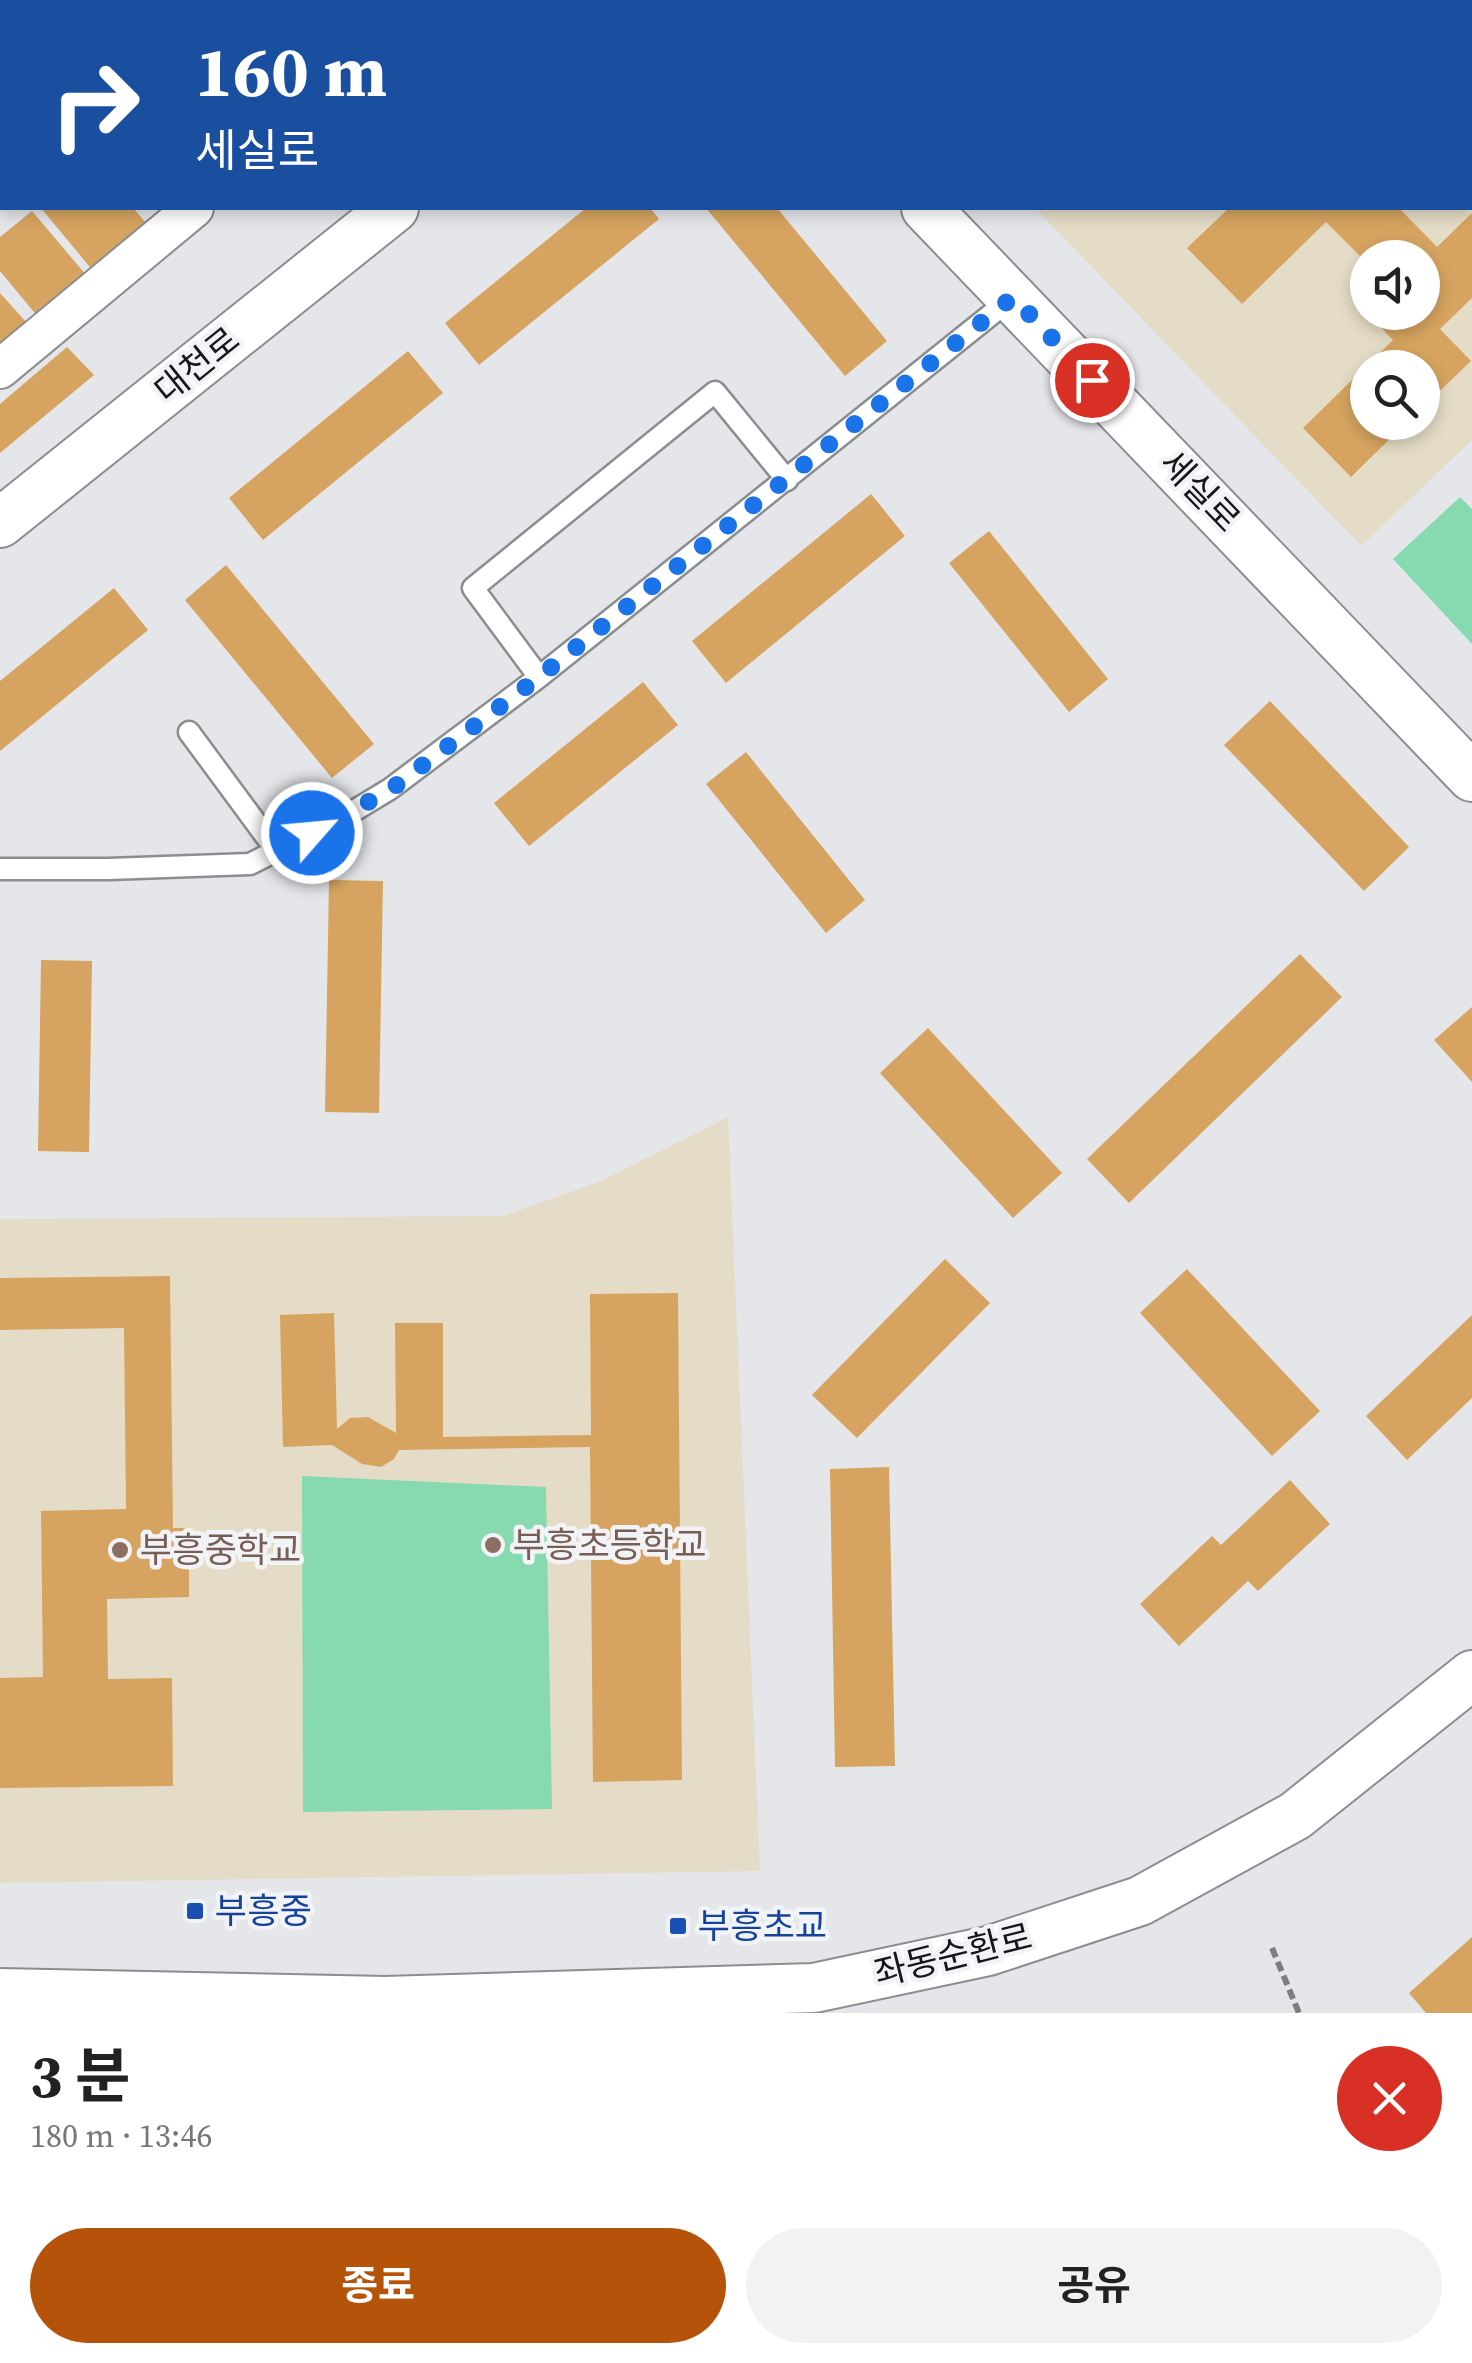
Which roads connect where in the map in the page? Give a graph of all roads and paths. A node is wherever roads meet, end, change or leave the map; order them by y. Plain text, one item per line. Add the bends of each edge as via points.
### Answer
1 (192, 210) edge
2 (391, 210) edge
3 (928, 210) edge
4 (1013, 297) junction
5 (0, 369) edge
6 (787, 480) junction
7 (0, 523) edge
8 (539, 677) junction
9 (189, 732) dead end
10 (1472, 777) edge
11 (276, 850) junction
12 (0, 869) edge
13 (1472, 1676) edge
14 (1272, 1948) dead end
15 (0, 1993) edge
16 (384, 2007) edge
17 (1300, 2013) edge

1 - 5 street
2 - 7 street, 대천로
3 - 4 street, 세실로
4 - 6 lane
4 - 10 street, 세실로
6 - 8 lane
6 - 8 lane via 715,392 473,588
8 - 11 lane via 390,790
9 - 11 lane
11 - 12 lane via 250,864
13 - 16 street, 좌동순환로 via 1296,1816 1140,1901 988,1951 814,1988
14 - 17 path
15 - 16 street, 좌동순환로

